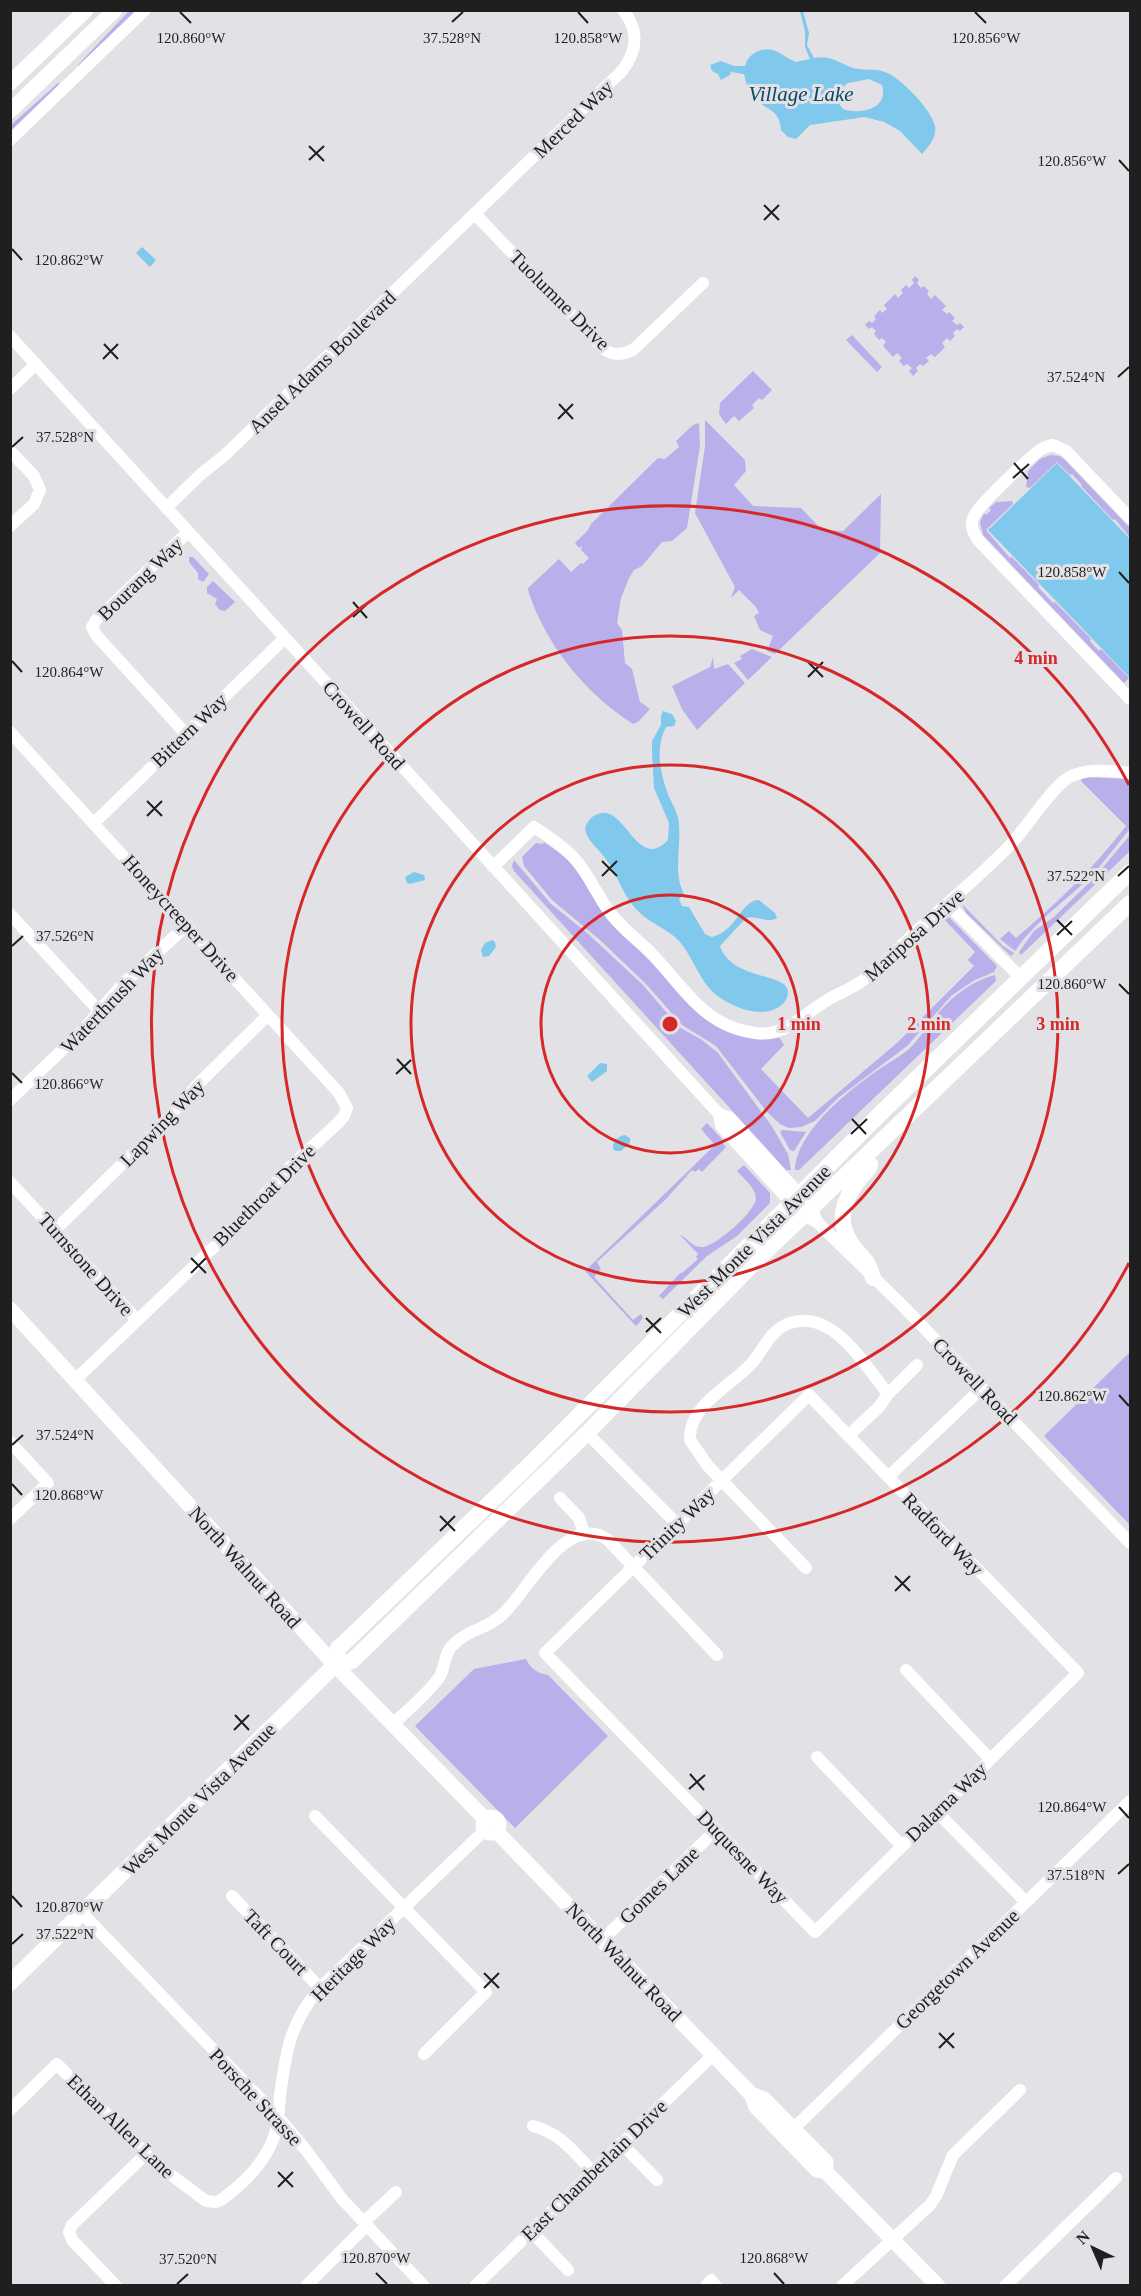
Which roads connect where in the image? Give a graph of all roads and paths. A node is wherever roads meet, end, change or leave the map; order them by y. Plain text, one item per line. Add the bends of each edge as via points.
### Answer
1 (86, 10) edge
2 (115, 10) edge
3 (145, 10) edge
4 (623, 10) edge
5 (60, 63) junction
6 (74, 79) junction
7 (10, 83) edge
8 (10, 111) edge
9 (10, 140) edge
10 (475, 214) junction
11 (703, 283) dead end
12 (10, 336) edge
13 (36, 364) junction
14 (10, 389) edge
15 (10, 451) edge
16 (166, 508) junction
17 (1131, 518) edge
18 (10, 526) edge
19 (188, 532) junction
20 (285, 638) junction
21 (1131, 699) edge
22 (10, 732) edge
23 (186, 734) junction
24 (1131, 773) edge
25 (94, 823) junction
26 (494, 867) junction
27 (1131, 872) edge
28 (1131, 903) edge
29 (948, 904) junction
30 (10, 914) edge
31 (187, 925) junction
32 (1021, 978) junction
33 (99, 1011) junction
34 (268, 1015) junction
35 (10, 1100) edge
36 (347, 1108) joint
37 (872, 1150) junction
38 (10, 1182) edge
39 (796, 1199) junction
40 (811, 1215) junction
41 (55, 1230) junction
42 (873, 1278) junction
43 (10, 1309) edge
44 (137, 1320) junction
45 (917, 1365) dead end
46 (75, 1380) junction
47 (982, 1388) junction
48 (888, 1394) junction
49 (809, 1395) joint
50 (587, 1433) junction
51 (848, 1436) junction
52 (10, 1442) edge
53 (888, 1478) junction
54 (722, 1480) junction
55 (560, 1498) dead end
56 (10, 1519) edge
57 (677, 1524) junction
58 (584, 1533) junction
59 (1131, 1543) edge
60 (634, 1567) junction
61 (806, 1568) dead end
62 (545, 1653) joint
63 (717, 1655) dead end
64 (335, 1665) junction
65 (906, 1670) dead end
66 (1078, 1673) joint
67 (393, 1724) junction
68 (817, 1757) dead end
69 (990, 1759) junction
70 (1131, 1801) edge
71 (937, 1812) junction
72 (315, 1816) dead end
73 (489, 1827) junction
74 (716, 1830) junction
75 (902, 1846) junction
76 (232, 1896) dead end
77 (1026, 1902) junction
78 (405, 1908) junction
79 (82, 1913) junction
80 (815, 1932) joint
81 (602, 1940) junction
82 (10, 1983) edge
83 (320, 1988) junction
84 (424, 2054) dead end
85 (713, 2055) junction
86 (1020, 2090) dead end
87 (10, 2110) edge
88 (278, 2117) junction
89 (533, 2126) dead end
90 (789, 2133) junction
91 (621, 2143) junction
92 (146, 2154) junction
93 (592, 2171) junction
94 (1116, 2178) dead end
95 (657, 2180) dead end
96 (396, 2192) dead end
97 (366, 2224) junction
98 (531, 2231) junction
99 (893, 2240) junction
100 (568, 2270) dead end
101 (116, 2286) edge
102 (306, 2286) edge
103 (424, 2286) edge
104 (475, 2286) edge
105 (706, 2286) edge
106 (716, 2286) edge
107 (842, 2286) edge
108 (938, 2286) edge
109 (1005, 2286) edge

1 - 7 street
2 - 5 street
3 - 6 street
4 - 10 street, Merced Way via 635,33 633,54 626,66
5 - 6 street
5 - 8 street
6 - 9 street
10 - 11 street, Tuolumne Drive via 611,353 634,350
10 - 16 street, Ansel Adams Boulevard
12 - 13 street, Crowell Road
13 - 14 street
13 - 16 street, Crowell Road
15 - 18 street via 34,477 40,490 34,504
16 - 19 street, Crowell Road
17 - 21 street via 1066,451 1053,445 1038,452 977,510 972,525 978,540
19 - 20 street, Crowell Road
19 - 23 street, Bourang Way via 92,627
20 - 23 street, Bittern Way
20 - 26 street, Crowell Road
22 - 25 street, Honeycreeper Drive
23 - 25 street, Bittern Way
24 - 29 street, Mariposa Drive via 1091,771 1065,780 1011,844
25 - 31 street, Honeycreeper Drive
26 - 29 street, Mariposa Drive via 534,827 573,857 611,914 689,999 718,1022 748,1032 777,1033 862,982
26 - 39 street, Crowell Road via 718,1114 730,1118
27 - 32 main road, West Monte Vista Avenue
28 - 37 main road, West Monte Vista Avenue
29 - 32 street
30 - 33 street
31 - 33 street, Waterthrush Way
31 - 34 street, Honeycreeper Drive
32 - 39 main road, West Monte Vista Avenue
33 - 35 street, Waterthrush Way
34 - 36 street, Honeycreeper Drive via 339,1092
34 - 41 street, Lapwing Way
36 - 44 street, Bluethroat Drive via 338,1123 290,1167 253,1209
37 - 40 main road, West Monte Vista Avenue
37 - 42 main road via 869,1168 852,1186 843,1215 848,1238 869,1262
38 - 41 street, Turnstone Drive
39 - 40 street, Crowell Road
39 - 64 main road, West Monte Vista Avenue via 339,1648
40 - 42 street, Crowell Road
40 - 50 main road, West Monte Vista Avenue
41 - 44 street, Turnstone Drive
42 - 47 street, Crowell Road
43 - 46 street, North Walnut Road
44 - 46 street, Bluethroat Drive
45 - 48 street
46 - 64 street, North Walnut Road
47 - 53 street
47 - 59 street, Crowell Road
48 - 51 street
48 - 54 street via 836,1332 812,1321 788,1324 768,1339 749,1367 704,1406 692,1426 690,1440
49 - 51 street, Radford Way
49 - 54 street, Trinity Way
50 - 57 street
50 - 64 main road, West Monte Vista Avenue via 352,1661
51 - 53 street, Radford Way
52 - 56 street via 48,1483
53 - 66 street, Radford Way
54 - 57 street, Trinity Way
54 - 61 street
55 - 58 street via 579,1518
57 - 60 street, Trinity Way
58 - 60 street via 607,1539
58 - 67 street via 549,1557 502,1616 467,1633 450,1648 438,1679
60 - 62 street, Trinity Way
60 - 63 street
62 - 74 street, Duquesne Way
64 - 67 street, North Walnut Road
64 - 79 main road, West Monte Vista Avenue
65 - 69 street
66 - 69 street, Dalarna Way
67 - 73 street, North Walnut Road
68 - 75 street
69 - 71 street, Dalarna Way
70 - 77 street, Georgetown Avenue
71 - 75 street, Dalarna Way
71 - 77 street
72 - 78 street
73 - 78 street, Heritage Way
73 - 81 street, North Walnut Road
74 - 80 street, Duquesne Way
74 - 81 street, Gomes Lane
75 - 80 street, Dalarna Way
76 - 83 street, Taft Court
77 - 90 street, Georgetown Avenue
78 - 83 street, Heritage Way
78 - 84 street via 486,1992
79 - 82 main road, West Monte Vista Avenue
79 - 88 street, Porsche Strasse
81 - 85 street, North Walnut Road
83 - 88 street, Heritage Way via 292,2032
85 - 90 street, North Walnut Road via 751,2094 764,2099
85 - 91 street, East Chamberlain Drive
86 - 99 street via 956,2151 934,2200
87 - 92 street, Ethan Allen Lane via 57,2064
88 - 92 street, Ethan Allen Lane via 271,2145 257,2167 216,2202 202,2199
88 - 97 street, Porsche Strasse
89 - 93 street via 561,2139
90 - 99 street, North Walnut Road via 826,2162 826,2172
91 - 93 street, East Chamberlain Drive
91 - 95 street
92 - 101 street via 69,2232
93 - 98 street, East Chamberlain Drive
94 - 109 street
96 - 97 street
97 - 102 street
97 - 103 street, Porsche Strasse
98 - 100 street
98 - 104 street, East Chamberlain Drive
99 - 107 street
99 - 108 street, North Walnut Road
105 - 106 street via 711,2280

